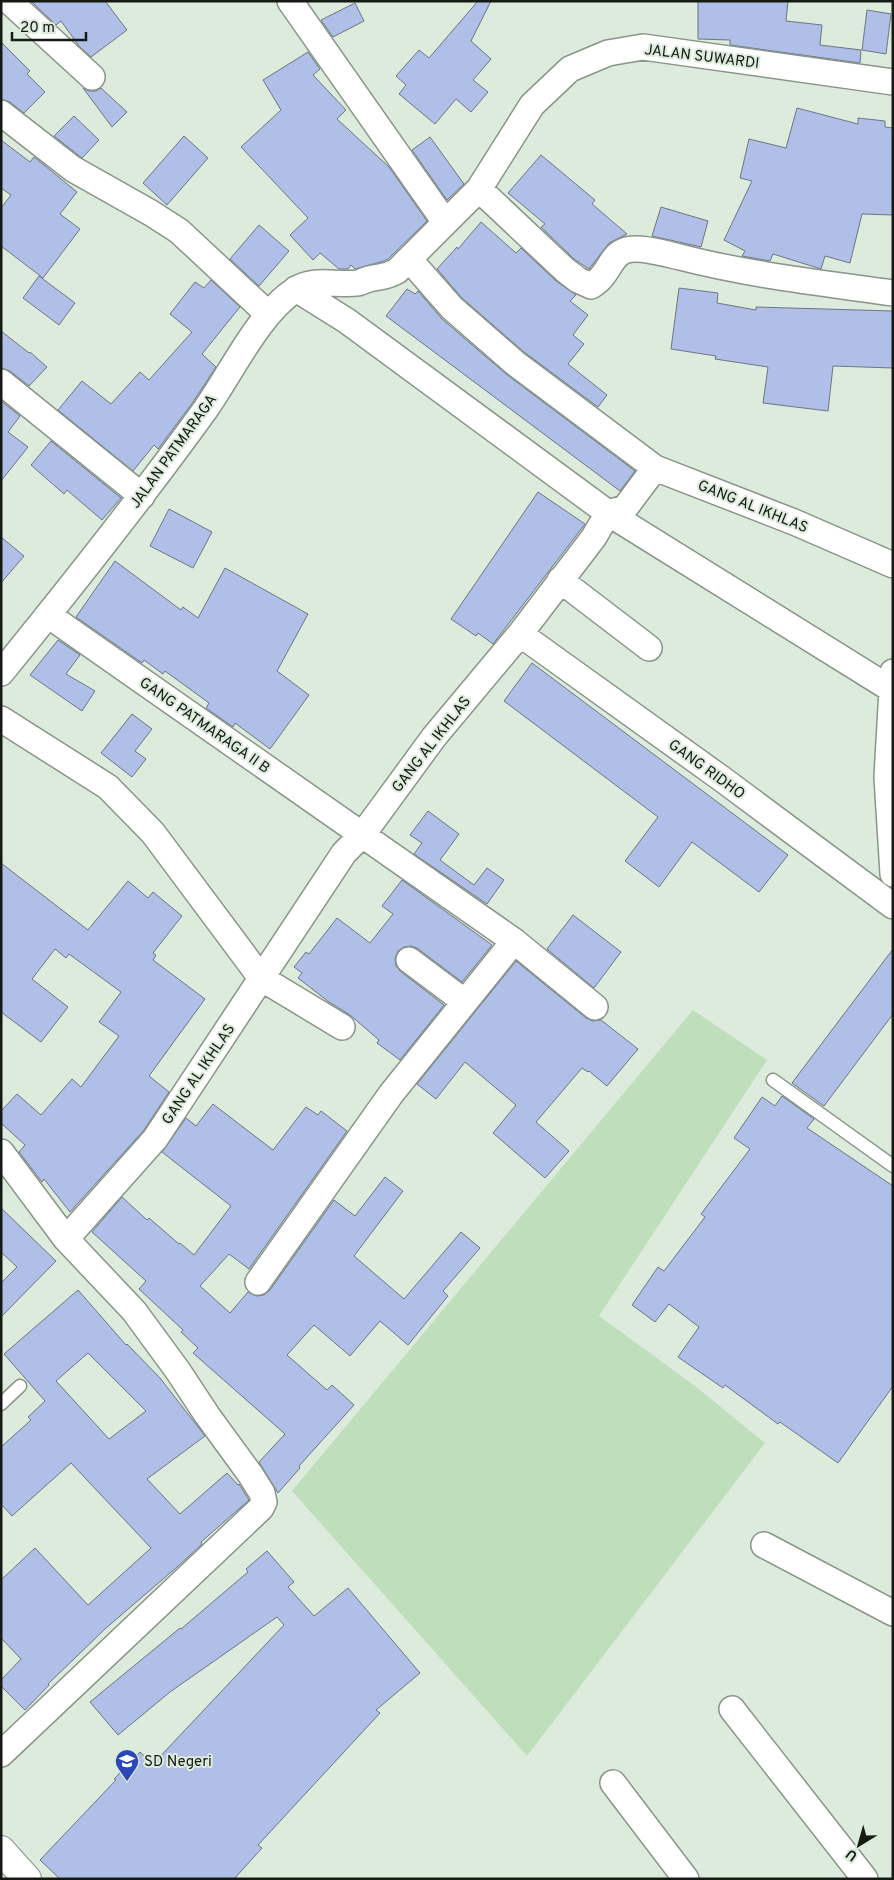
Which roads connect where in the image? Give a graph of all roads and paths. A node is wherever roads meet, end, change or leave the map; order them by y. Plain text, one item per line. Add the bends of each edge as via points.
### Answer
1 (9, 1) edge
2 (290, 1) edge
3 (92, 77) dead end
4 (893, 82) edge
5 (1, 113) edge
6 (479, 188) junction
7 (445, 222) junction
8 (409, 259) junction
9 (370, 279) junction
10 (296, 289) junction
11 (893, 293) edge
12 (268, 314) junction
13 (347, 321) junction
14 (1, 382) edge
15 (655, 468) junction
16 (142, 496) junction
17 (608, 513) junction
18 (893, 565) edge
19 (560, 580) junction
20 (48, 615) junction
21 (520, 634) junction
22 (649, 648) dead end
23 (1, 673) edge
24 (892, 679) edge
25 (1, 719) edge
26 (890, 777) edge
27 (363, 834) junction
28 (893, 874) edge
29 (893, 906) edge
30 (514, 941) junction
31 (409, 960) dead end
32 (262, 978) junction
33 (465, 1002) junction
34 (595, 1007) dead end
35 (342, 1027) dead end
36 (773, 1080) dead end
37 (1, 1152) edge
38 (893, 1166) edge
39 (66, 1239) junction
40 (258, 1282) dead end
41 (20, 1386) dead end
42 (1, 1404) edge
43 (764, 1545) dead end
44 (893, 1613) edge
45 (732, 1709) dead end
46 (1, 1754) edge
47 (613, 1783) dead end
48 (1, 1850) edge
49 (27, 1879) edge
50 (686, 1879) edge
51 (866, 1879) edge

1 - 3 street
2 - 7 street
4 - 6 street, JALAN SUWARDI via 643,47 608,53 570,69 532,105
5 - 12 street via 73,169 179,231
6 - 7 street, JALAN SUWARDI
6 - 11 street via 565,270 591,286 600,281 616,255 629,249 715,266
7 - 8 street, JALAN SUWARDI
8 - 9 street, JALAN SUWARDI via 386,277
8 - 15 street, GANG AL IKHLAS via 452,308 515,363
9 - 10 street, JALAN PATMARAGA via 357,283 306,285
9 - 13 street via 358,294
10 - 12 street, JALAN PATMARAGA
10 - 13 street
12 - 16 street, JALAN PATMARAGA via 206,408
13 - 17 street
14 - 16 street
15 - 17 street via 625,508
15 - 18 street, GANG AL IKHLAS
16 - 20 street, JALAN PATMARAGA
17 - 19 street, GANG AL IKHLAS via 594,537
17 - 24 street
19 - 21 street, GANG AL IKHLAS
19 - 22 street
20 - 23 street, JALAN PATMARAGA
20 - 27 street, GANG PATMARAGA II B
21 - 27 street, GANG AL IKHLAS via 434,737
21 - 29 street, GANG RIDHO
24 - 26 street
25 - 32 street via 108,787 129,807 153,833
26 - 28 street
27 - 30 street, GANG PATMARAGA II B
27 - 32 street, GANG AL IKHLAS via 344,853
30 - 33 street
30 - 34 street, GANG PATMARAGA II B
31 - 33 street
32 - 35 street
32 - 39 street, GANG AL IKHLAS via 155,1139
33 - 40 street via 391,1094
36 - 38 lane
37 - 39 street
39 - 46 street via 134,1311 250,1474 264,1502 213,1555
41 - 42 lane
43 - 44 street
45 - 51 street
47 - 50 street
48 - 49 street

